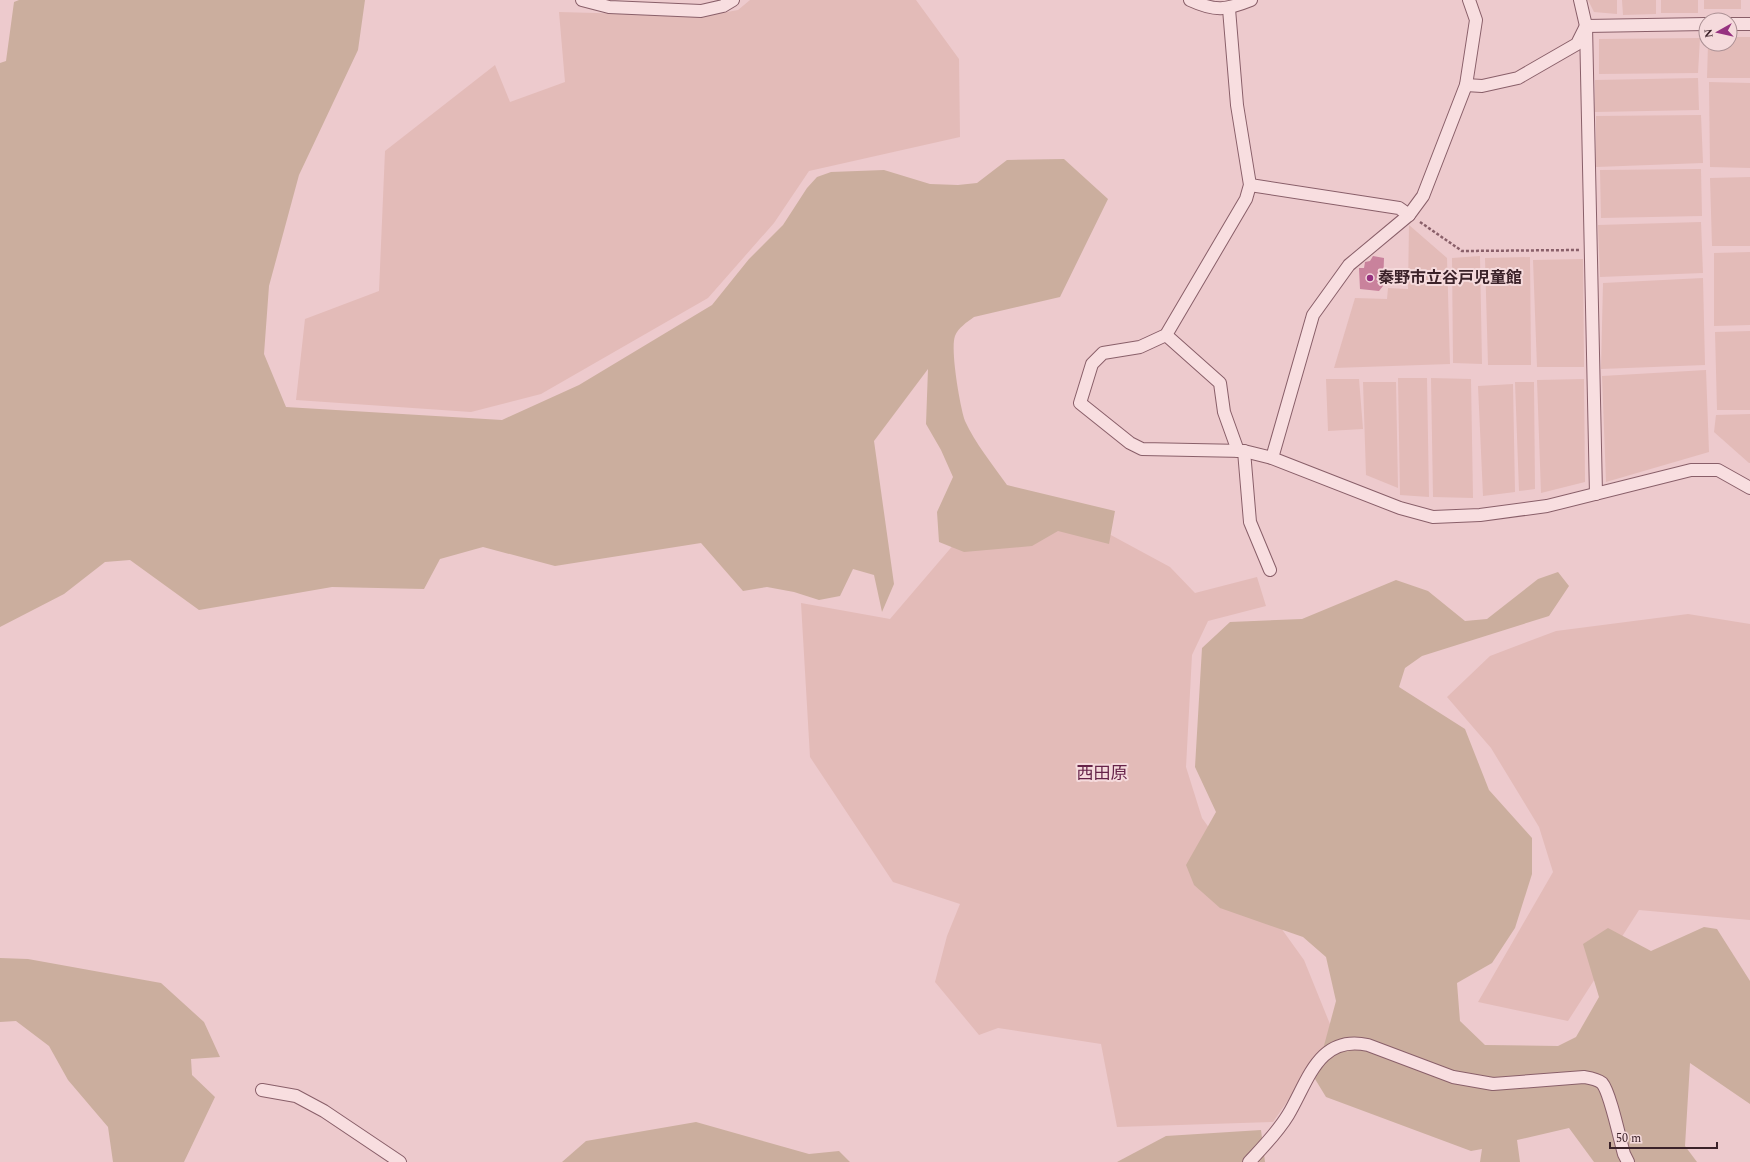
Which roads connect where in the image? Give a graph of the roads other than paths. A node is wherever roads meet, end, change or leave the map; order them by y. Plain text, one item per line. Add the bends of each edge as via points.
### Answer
1 (582, 0) edge
2 (733, 0) edge
3 (1190, 0) edge
4 (1252, 0) edge
5 (1469, 0) edge
6 (1580, 0) edge
7 (1229, 9) junction
8 (1698, 24) edge
9 (1738, 24) edge
10 (1750, 24) edge
11 (1586, 26) junction
12 (1466, 85) junction
13 (1250, 186) junction
14 (1410, 215) junction
15 (1166, 335) junction
16 (1241, 451) junction
17 (1272, 458) junction
18 (1750, 488) edge
19 (1596, 494) junction
20 (1270, 570) dead end
21 (262, 1090) dead end
22 (400, 1162) edge
23 (1249, 1162) edge
24 (1628, 1162) edge

1 - 2 street via 609,7 701,11 723,6
3 - 7 street via 1203,6
4 - 7 street
5 - 12 street via 1476,20
6 - 11 street
7 - 13 street via 1237,105
8 - 11 street
9 - 10 street
11 - 12 street via 1577,44 1518,78 1482,86
11 - 19 street
12 - 14 street via 1423,196
13 - 14 street via 1399,208
13 - 15 street via 1246,199
14 - 17 street via 1349,265 1313,315
15 - 16 street via 1220,383 1224,412
15 - 16 street via 1140,347 1103,353 1092,364 1080,403 1130,443 1142,448
16 - 17 street
16 - 20 street via 1250,522
17 - 19 street via 1400,508 1433,517 1480,515 1547,506
18 - 19 street via 1718,470 1691,470
21 - 22 street via 296,1096 324,1111
23 - 24 street via 1277,1133 1311,1070 1325,1054 1346,1043 1356,1043 1473,1081 1493,1084 1584,1077 1594,1079 1602,1083 1607,1092

